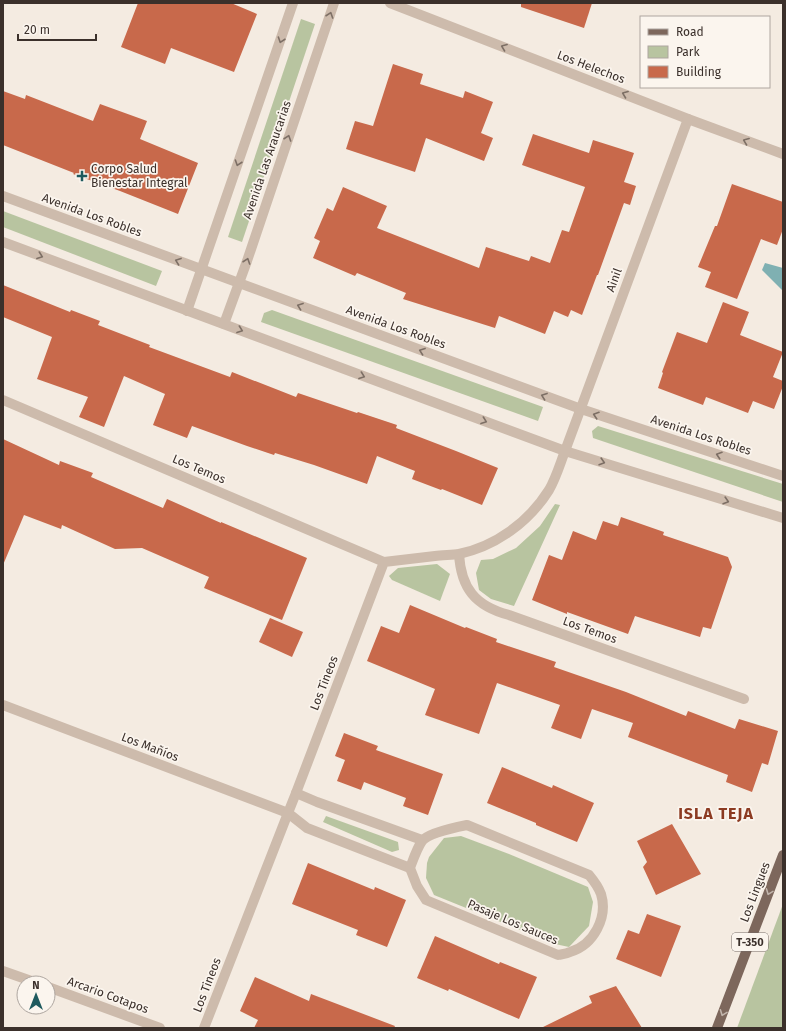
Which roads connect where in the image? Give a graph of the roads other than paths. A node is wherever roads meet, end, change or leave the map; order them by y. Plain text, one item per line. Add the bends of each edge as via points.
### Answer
1 (293, 3) edge
2 (334, 3) edge
3 (390, 3) edge
4 (688, 119) junction
5 (783, 154) edge
6 (3, 196) edge
7 (3, 242) edge
8 (202, 269) junction
9 (239, 283) junction
10 (187, 311) junction
11 (224, 324) junction
12 (3, 400) edge
13 (581, 410) junction
14 (565, 451) junction
15 (783, 476) edge
16 (783, 518) edge
17 (459, 554) junction
18 (384, 562) junction
19 (744, 699) dead end
20 (3, 705) edge
21 (296, 793) junction
22 (288, 813) junction
23 (422, 840) junction
24 (783, 855) edge
25 (410, 868) junction
26 (3, 970) edge
27 (16, 975) edge
28 (56, 990) edge
29 (160, 1028) edge
30 (204, 1028) edge
31 (717, 1028) edge

1 -> 8 street
9 -> 2 street, Avenida Las Araucarias
4 -> 3 street, Los Helechos
5 -> 4 street, Los Helechos
4 - 13 street, Ainil
8 -> 6 street, Avenida Los Robles
7 -> 10 street
8 - 9 street, Avenida Los Robles
8 - 10 street
9 - 11 street, Avenida Las Araucarias
13 -> 9 street, Avenida Los Robles
10 - 11 street
11 -> 14 street
12 - 18 street, Los Temos
13 - 14 street, Ainil
15 -> 13 street, Avenida Los Robles
14 -> 16 street
14 - 17 street via 549,490 522,523 482,547
17 - 18 street
17 - 19 street, Los Temos via 463,577 468,588 490,609
18 - 21 street, Los Tineos
20 - 22 street, Los Mañíos
21 - 22 street, Los Tineos
21 - 23 street
22 - 25 street via 307,828
22 - 30 street, Los Tineos
23 - 25 street
23 - 25 street, Pasaje Los Sauces via 438,832 467,826 589,875 596,883 602,904 599,926 582,946 558,955 426,900
24 -> 31 main road, Los Lingues / T-350
26 - 27 street
28 - 29 street, Arcario Cotapos

